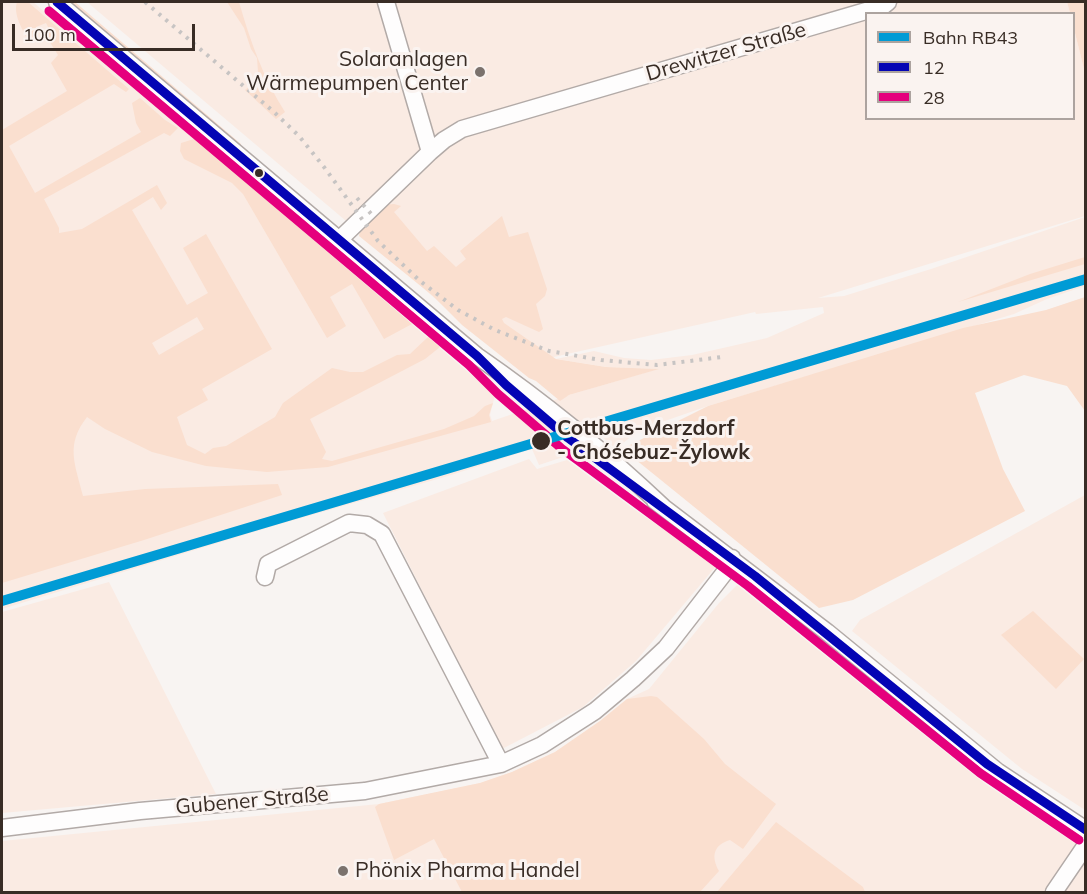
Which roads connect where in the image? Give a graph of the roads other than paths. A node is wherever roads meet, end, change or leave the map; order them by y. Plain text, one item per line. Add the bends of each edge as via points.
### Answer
1 (57, 2) edge
2 (386, 2) edge
3 (888, 2) edge
4 (430, 152) junction
5 (339, 240) junction
6 (732, 558) junction
7 (265, 577) dead end
8 (501, 764) junction
9 (2, 828) edge
10 (1086, 830) edge
11 (1086, 845) edge
12 (1054, 892) edge

1 - 5 street
2 - 4 street
3 - 4 street, Drewitzer Straße via 462,129
4 - 5 street, Drewitzer Straße
5 - 6 street via 477,356 507,388 619,478
6 - 8 street, Gubener Straße via 666,648 633,679 595,711 542,745
6 - 10 street via 998,772
7 - 8 street via 268,564 350,523 367,525 382,534
8 - 9 street, Gubener Straße via 364,791
11 - 12 street

